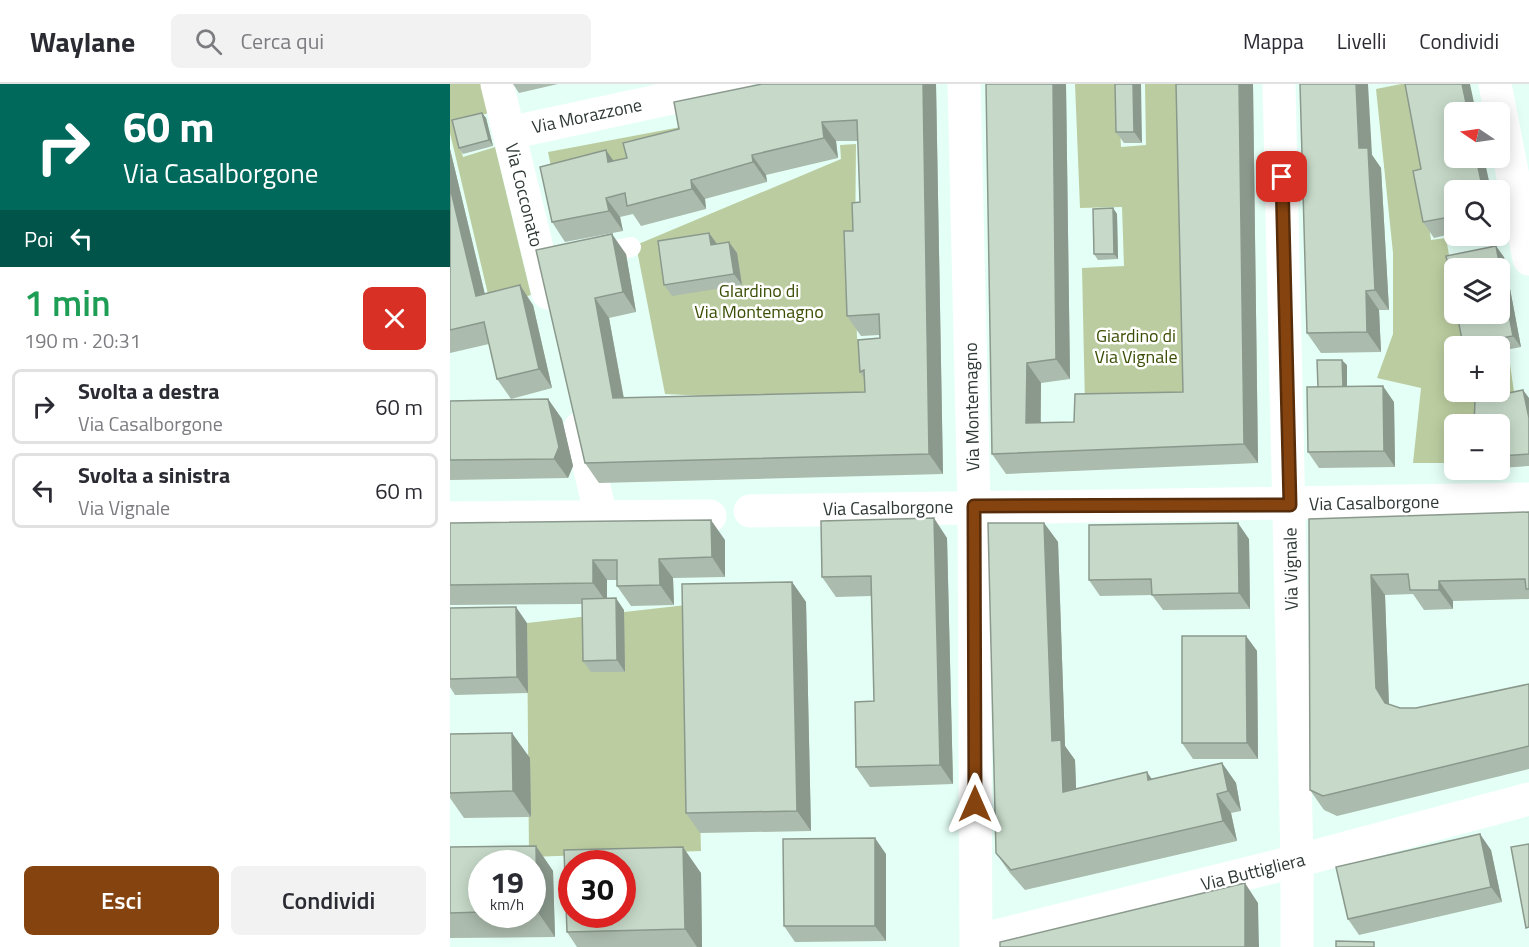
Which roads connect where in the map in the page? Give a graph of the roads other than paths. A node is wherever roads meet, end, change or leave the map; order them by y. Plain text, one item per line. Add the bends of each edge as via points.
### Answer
1 (497, 84) edge
2 (736, 84) edge
3 (963, 84) edge
4 (1279, 84) edge
5 (1495, 84) edge
6 (509, 133) junction
7 (631, 247) dead end
8 (1529, 259) edge
9 (560, 262) junction
10 (555, 322) edge
11 (574, 402) edge
12 (1529, 499) edge
13 (1290, 505) junction
14 (974, 506) junction
15 (750, 511) dead end
16 (601, 516) junction
17 (710, 516) dead end
18 (450, 518) edge
19 (1529, 799) edge
20 (1297, 861) junction
21 (976, 944) edge
22 (1297, 947) edge

1 - 6 street, Via Cocconato
2 - 6 street, Via Morazzone
3 - 14 street, Via Montemagno
4 - 13 street, Via Vignale
5 - 8 street
6 - 9 street, Via Cocconato
7 - 9 lane
9 - 10 street, Via Cocconato
11 - 16 street
12 - 13 street, Via Casalborgone
13 - 14 street, Via Casalborgone
13 - 20 street, Via Vignale
14 - 15 street, Via Casalborgone
14 - 21 street, Via Montemagno
16 - 17 street
16 - 18 street
19 - 20 street, Via Buttigliera
20 - 21 street, Via Buttigliera
20 - 22 street, Via Vignale

